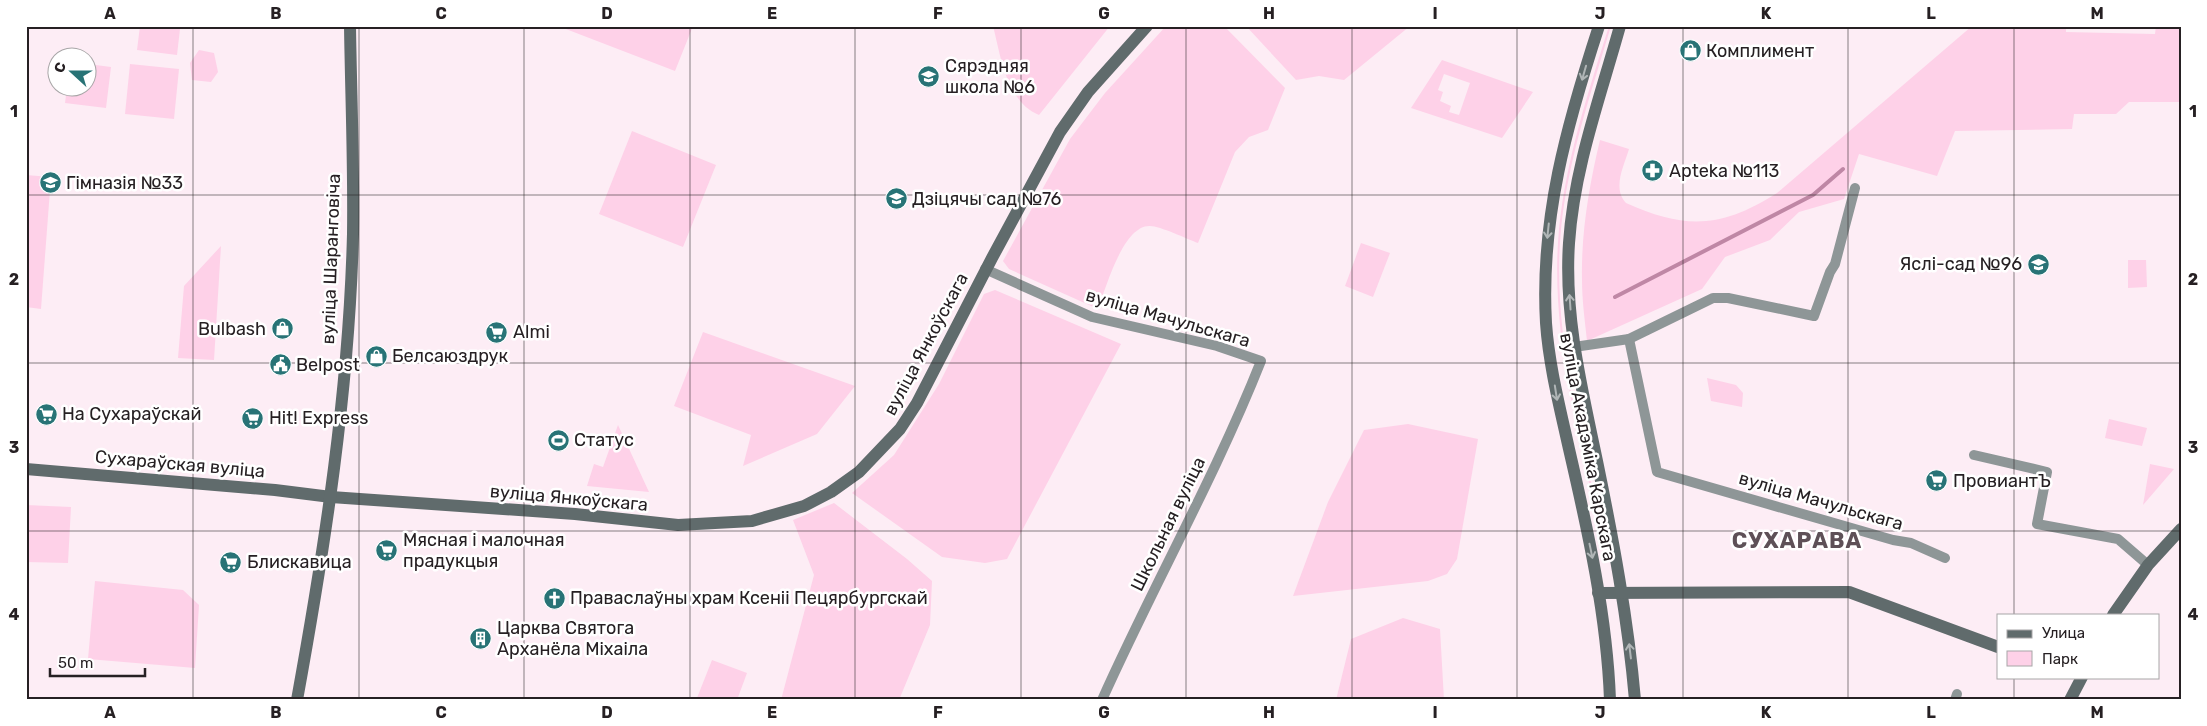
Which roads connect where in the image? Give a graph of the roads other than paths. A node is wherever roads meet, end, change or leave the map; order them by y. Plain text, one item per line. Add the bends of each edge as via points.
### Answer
1 (350, 26) edge
2 (1146, 26) edge
3 (1599, 26) edge
4 (1620, 26) edge
5 (1854, 188) dead end
6 (986, 270) junction
7 (1629, 339) junction
8 (1574, 346) junction
9 (1261, 361) joint
10 (1974, 455) dead end
11 (26, 469) edge
12 (331, 497) junction
13 (2181, 529) edge
14 (1945, 558) dead end
15 (2148, 565) junction
16 (1620, 592) junction
17 (1598, 593) junction
18 (2114, 614) edge
19 (1997, 647) edge
20 (2080, 678) edge
21 (297, 700) edge
22 (1102, 700) edge
23 (1610, 700) edge
24 (1635, 700) edge
25 (2070, 700) edge
26 (2077, 700) edge

1 - 12 main road, вуліца Шаранговіча via 353,233
2 - 6 main road, вуліца Янкоўскага via 1088,92 1060,132
3 -> 17 main road, вуліца Акадэміка Карскага via 1557,172 1547,237 1546,274 1546,324 1558,405
8 -> 4 main road, вуліца Акадэміка Карскага via 1568,282 1572,215 1587,136
5 - 7 street via 1835,264 1814,316 1728,298 1713,298
6 - 9 street, вуліца Мачульскага via 1092,317 1217,346
6 - 12 main road, вуліца Янкоўскага via 917,403 900,429 859,472 804,506 752,521 678,525 574,514
7 - 8 street
7 - 14 street, вуліца Мачульскага via 1657,472 1911,543
8 - 16 main road, вуліца Акадэміка Карскага via 1616,555
9 - 22 street, Школьная вуліца via 1225,445
10 - 15 street via 2047,472 2037,524 2118,539
11 - 12 main road, Сухараўская вуліца
12 - 21 main road, вуліца Шаранговіча
13 - 15 main road
15 - 18 main road
16 - 17 main road
16 - 19 main road via 1849,592
24 -> 16 main road, вуліца Акадэміка Карскага
17 - 23 main road, вуліца Акадэміка Карскага via 1606,641
20 - 25 main road
20 - 26 main road

